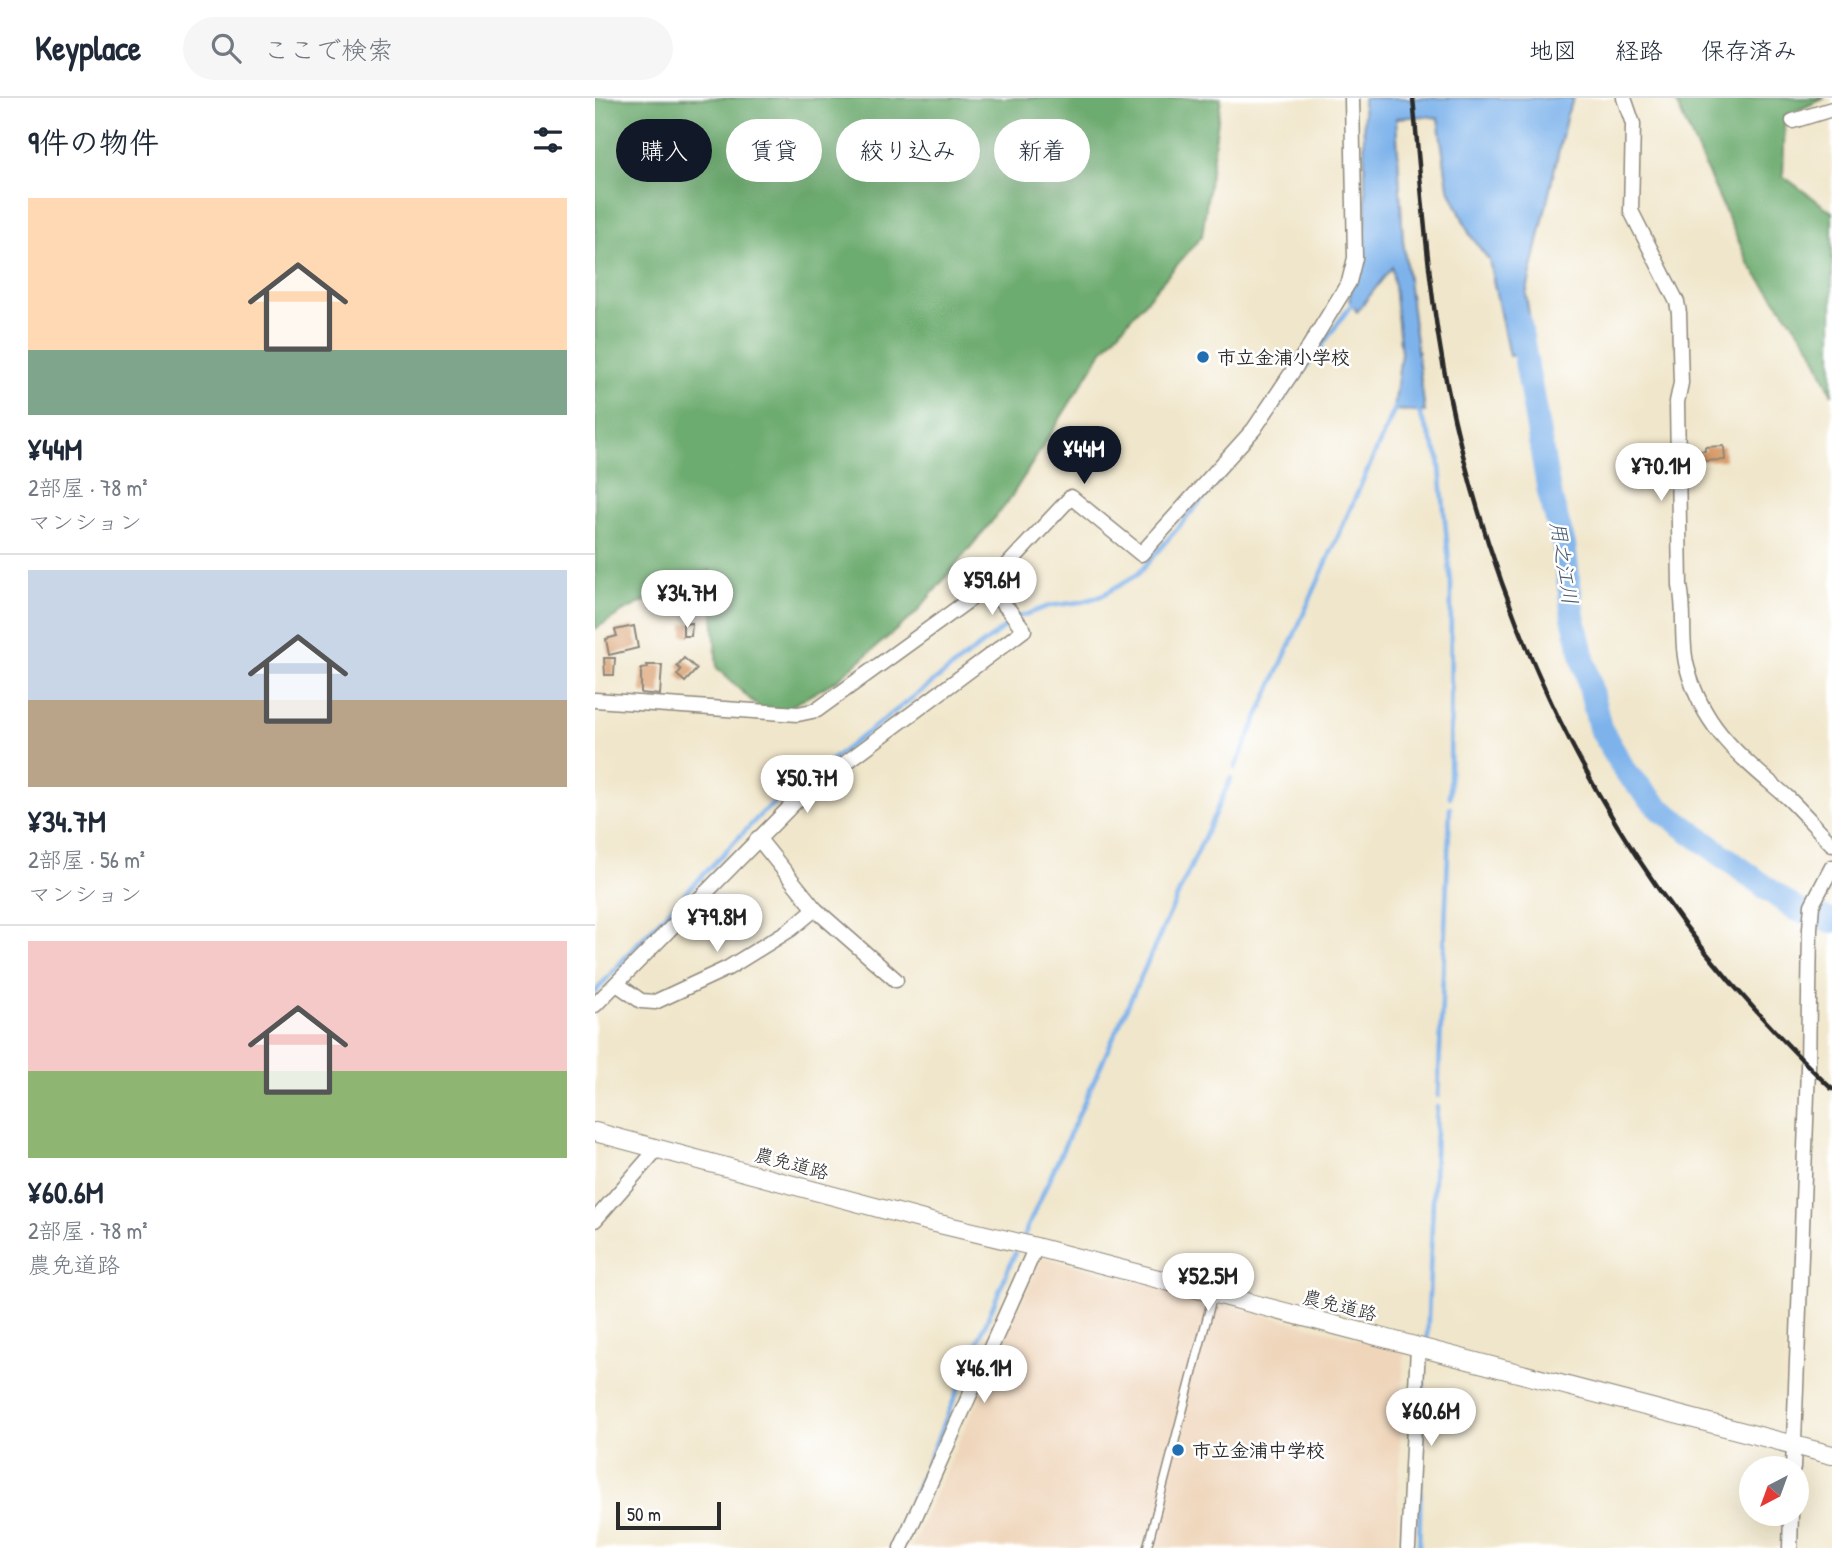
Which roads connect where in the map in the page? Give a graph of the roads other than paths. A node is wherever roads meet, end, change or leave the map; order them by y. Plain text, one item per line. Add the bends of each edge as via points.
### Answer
1 (1352, 98) edge
2 (1624, 98) edge
3 (1832, 109) edge
4 (1793, 121) dead end
5 (988, 588) junction
6 (595, 700) edge
7 (758, 838) junction
8 (1832, 844) edge
9 (1832, 867) edge
10 (815, 909) junction
11 (897, 980) dead end
12 (617, 984) junction
13 (595, 1005) edge
14 (595, 1132) edge
15 (657, 1149) junction
16 (595, 1220) edge
17 (1036, 1247) junction
18 (1213, 1295) junction
19 (1418, 1347) junction
20 (1793, 1445) junction
21 (1832, 1455) edge
22 (1793, 1456) edge
23 (1791, 1526) edge
24 (901, 1548) edge
25 (1147, 1548) edge
26 (1408, 1548) edge
27 (1790, 1548) edge

1 - 5 street via 1353,269 1309,347 1254,429 1141,554 1071,497
2 - 8 street via 1633,124 1631,211 1679,313 1681,383 1677,402 1685,663 1694,692 1724,741
3 - 4 street
5 - 6 street via 817,710 798,714
5 - 7 street via 1024,630 816,783
7 - 10 street
7 - 12 street
9 - 20 street via 1812,905 1810,928
10 - 11 street
10 - 12 street via 728,968 655,1002 642,1001
12 - 13 street
14 - 15 street, 農免道路
15 - 16 street
15 - 17 street, 農免道路
17 - 18 street, 農免道路
17 - 24 street
18 - 19 street, 農免道路
18 - 25 lane
19 - 20 street, 農免道路
19 - 26 street
20 - 21 street, 農免道路
20 - 22 street
23 - 27 street

